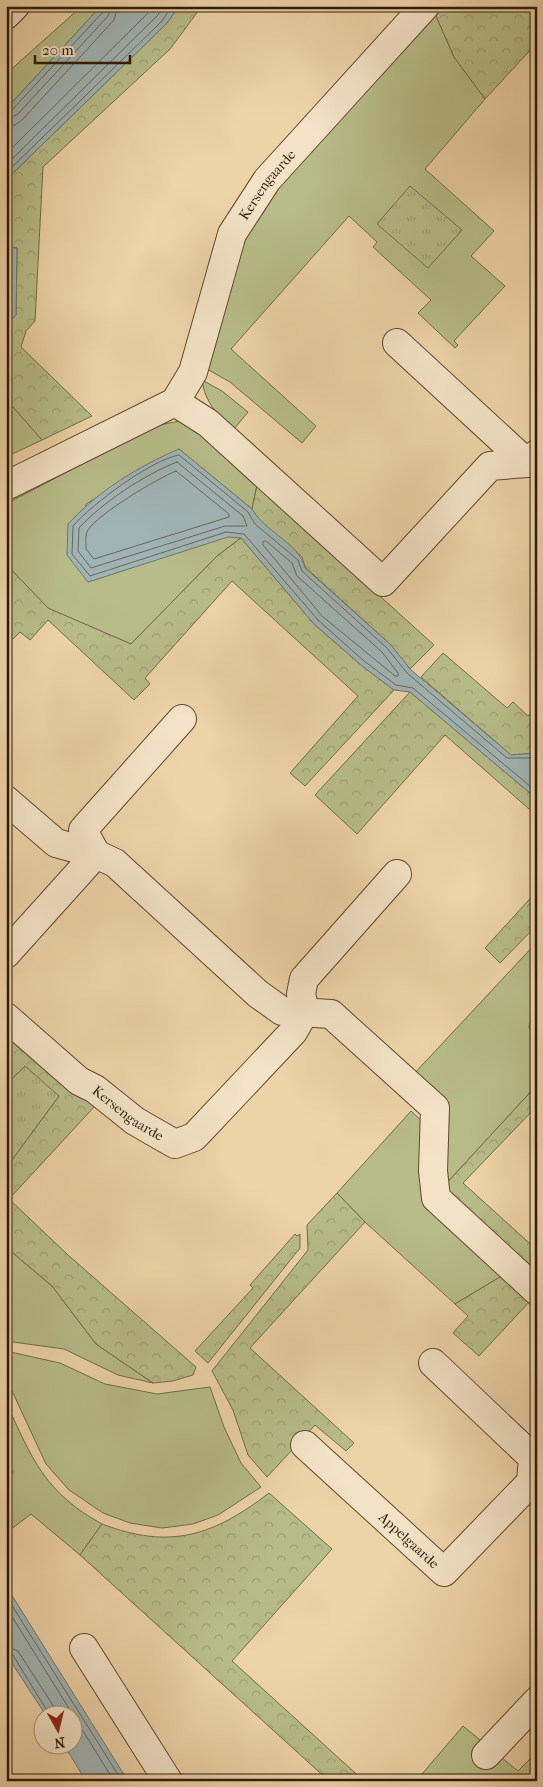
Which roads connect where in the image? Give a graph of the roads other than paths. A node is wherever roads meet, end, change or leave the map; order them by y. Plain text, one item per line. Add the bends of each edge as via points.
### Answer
1 (15, 6) edge
2 (425, 6) edge
3 (6, 16) edge
4 (397, 343) dead end
5 (175, 402) junction
6 (532, 458) edge
7 (6, 486) edge
8 (182, 719) dead end
9 (6, 800) edge
10 (96, 854) junction
11 (397, 874) dead end
12 (6, 954) edge
13 (305, 1011) junction
14 (6, 1017) edge
15 (537, 1291) edge
16 (433, 1364) dead end
17 (305, 1445) dead end
18 (534, 1484) edge
19 (84, 1648) dead end
20 (537, 1701) edge
21 (486, 1755) dead end
22 (168, 1781) edge

1 - 3 street
2 - 5 street, Kersengaarde via 267,180 232,234 194,372
4 - 6 street
5 - 6 street via 208,423 383,582 490,466
5 - 7 street
8 - 10 street via 83,830
9 - 10 street via 56,843
10 - 12 street
10 - 13 street via 115,863 258,994 282,1011
11 - 13 street via 304,979 301,994
13 - 14 street, Kersengaarde via 293,1032 194,1137 175,1144 135,1122 95,1089 79,1081
13 - 15 street via 331,1014 435,1108 433,1171 436,1198
16 - 18 street, Appelgaarde via 534,1458
17 - 18 street, Appelgaarde via 444,1572
19 - 22 street
20 - 21 street

